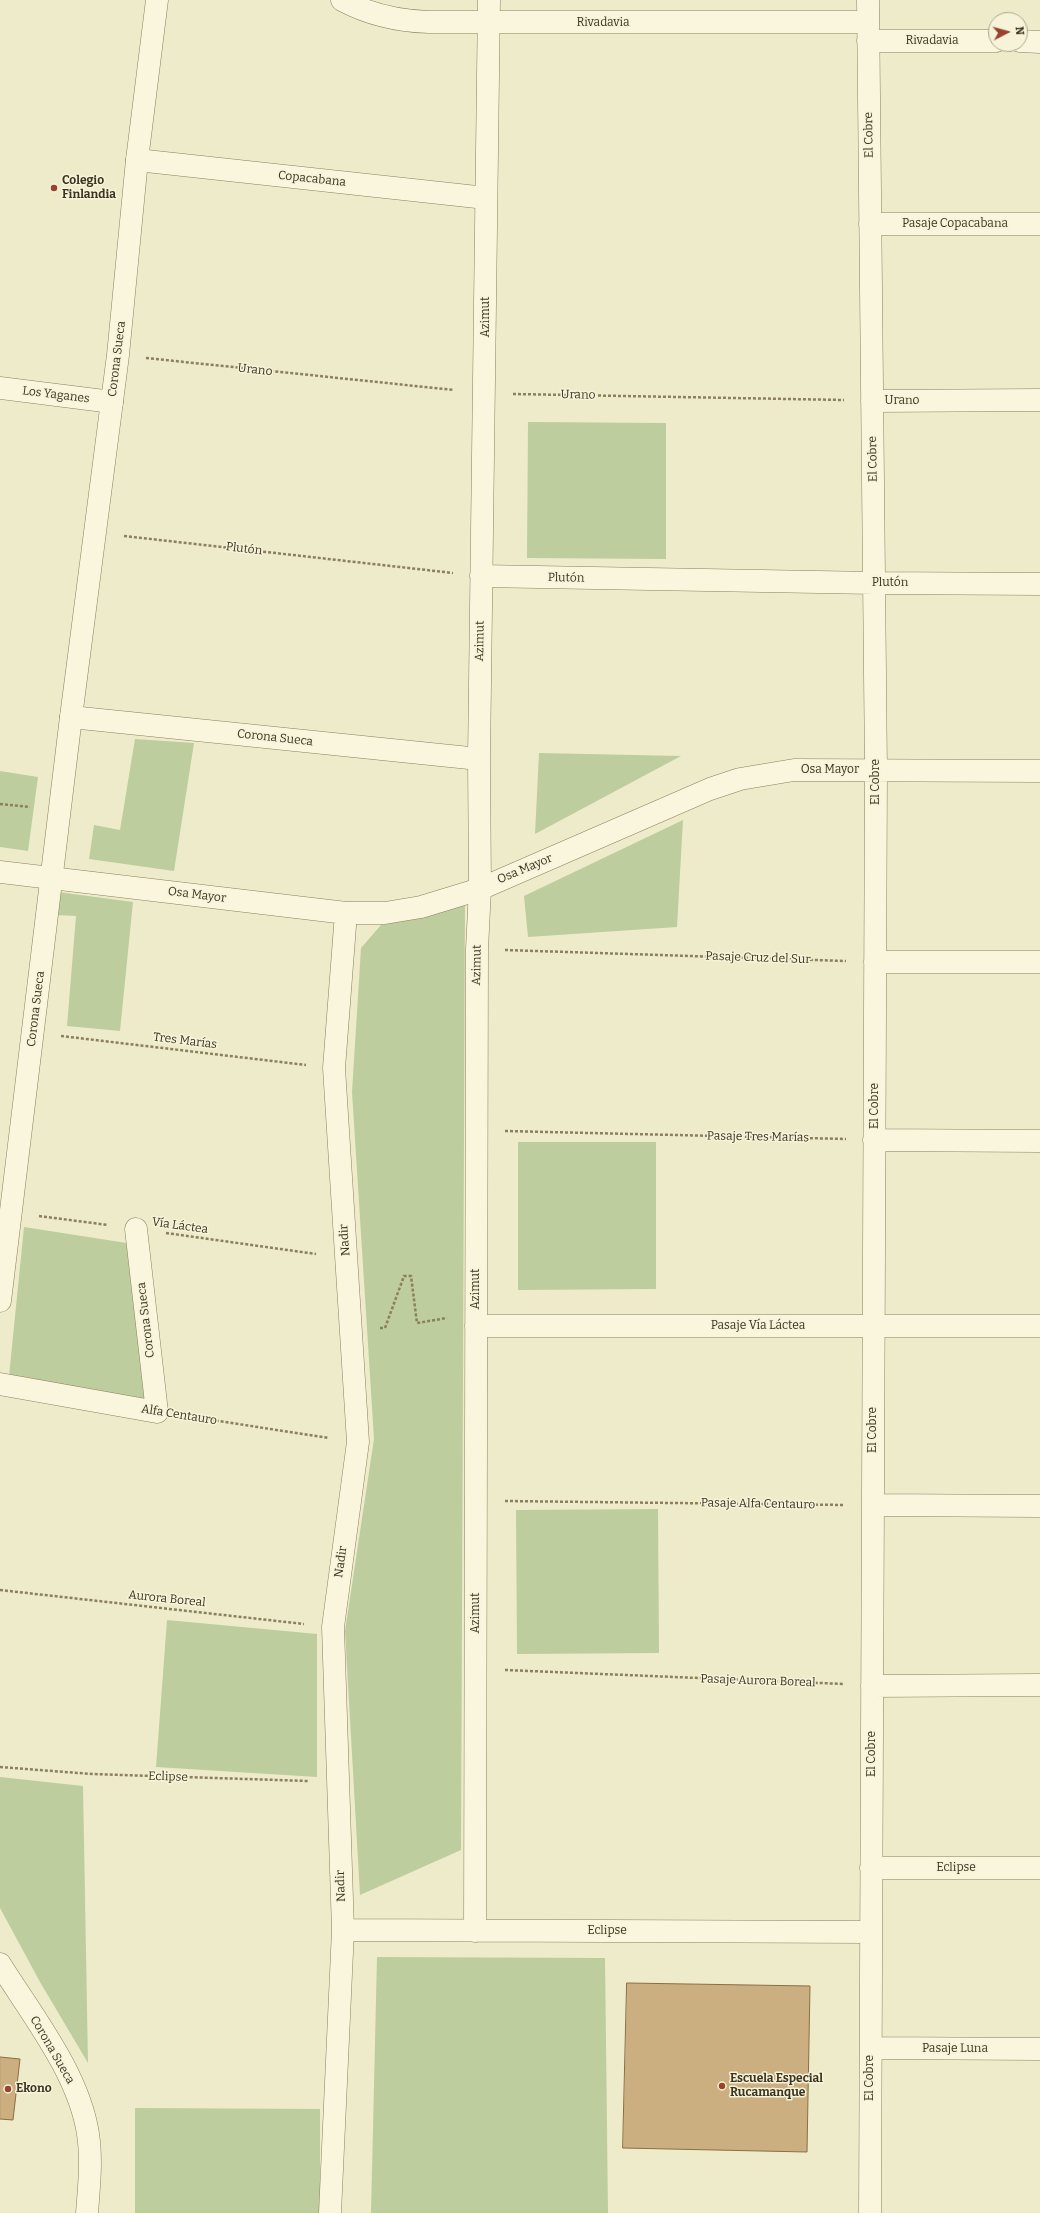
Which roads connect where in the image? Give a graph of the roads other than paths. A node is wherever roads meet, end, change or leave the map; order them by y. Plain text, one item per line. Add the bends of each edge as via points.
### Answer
1 (157, 0) edge
2 (342, 0) edge
3 (489, 0) edge
4 (868, 0) edge
5 (489, 23) junction
6 (868, 32) junction
7 (988, 40) edge
8 (1028, 42) edge
9 (1040, 42) edge
10 (137, 160) junction
11 (486, 198) junction
12 (870, 224) junction
13 (1040, 224) edge
14 (0, 388) edge
15 (1040, 400) edge
16 (872, 401) junction
17 (112, 402) junction
18 (481, 576) junction
19 (874, 583) junction
20 (1040, 584) edge
21 (71, 717) junction
22 (479, 759) junction
23 (876, 770) junction
24 (1040, 771) edge
25 (0, 872) edge
26 (52, 878) junction
27 (480, 889) junction
28 (346, 913) junction
29 (875, 962) junction
30 (1040, 962) edge
31 (874, 1140) junction
32 (1040, 1141) edge
33 (136, 1229) road end
34 (0, 1301) edge
35 (476, 1326) junction
36 (873, 1326) junction
37 (1040, 1326) edge
38 (0, 1384) edge
39 (157, 1412) joint
40 (873, 1505) junction
41 (1040, 1506) edge
42 (1040, 1685) edge
43 (872, 1686) junction
44 (871, 1868) junction
45 (1040, 1868) edge
46 (343, 1930) junction
47 (476, 1930) junction
48 (871, 1932) junction
49 (0, 1964) edge
50 (870, 2048) junction
51 (1040, 2049) edge
52 (87, 2213) edge
53 (330, 2213) edge
54 (870, 2213) edge

1 - 10 street, Corona Sueca
2 - 5 street, Rivadavia via 378,16 404,21
3 - 5 street, Azimut
4 - 6 street, El Cobre
5 - 6 street, Rivadavia
5 - 11 street, Azimut
6 - 7 street, Rivadavia
6 - 12 street, El Cobre
8 - 9 street
10 - 11 street, Copacabana
10 - 17 street, Corona Sueca
11 - 18 street, Azimut
12 - 13 street, Pasaje Copacabana
12 - 16 street, El Cobre
14 - 17 street, Los Yaganes
15 - 16 street, Urano
16 - 19 street, El Cobre
17 - 21 street, Corona Sueca
18 - 19 street, Plutón
18 - 22 street, Azimut
19 - 20 street, Plutón
19 - 23 street, El Cobre
21 - 22 street, Corona Sueca
21 - 26 street, Corona Sueca
22 - 27 street, Azimut
23 - 24 street, Osa Mayor
23 - 27 street, Osa Mayor via 794,770 740,778
23 - 29 street, El Cobre
25 - 26 street, Osa Mayor
26 - 28 street, Osa Mayor
26 - 34 street, Corona Sueca
27 - 28 street, Osa Mayor via 421,907 385,913
27 - 35 street, Azimut via 477,949
28 - 46 street, Nadir via 334,1068 358,1442 333,1627
29 - 30 street
29 - 31 street, El Cobre
31 - 32 street
31 - 36 street, El Cobre
33 - 39 street, Corona Sueca
35 - 36 street, Pasaje Vía Láctea
35 - 47 street, Azimut
36 - 37 street, Pasaje Vía Láctea
36 - 40 street, El Cobre
38 - 39 street, Alfa Centauro
40 - 41 street
40 - 43 street, El Cobre
42 - 43 street
43 - 44 street, El Cobre
44 - 45 street, Eclipse
44 - 48 street, El Cobre
46 - 47 street, Eclipse
46 - 53 street, Nadir
47 - 48 street, Eclipse
48 - 50 street, El Cobre
49 - 52 street, Corona Sueca via 61,2062 83,2110 90,2149
50 - 51 street, Pasaje Luna
50 - 54 street, El Cobre

